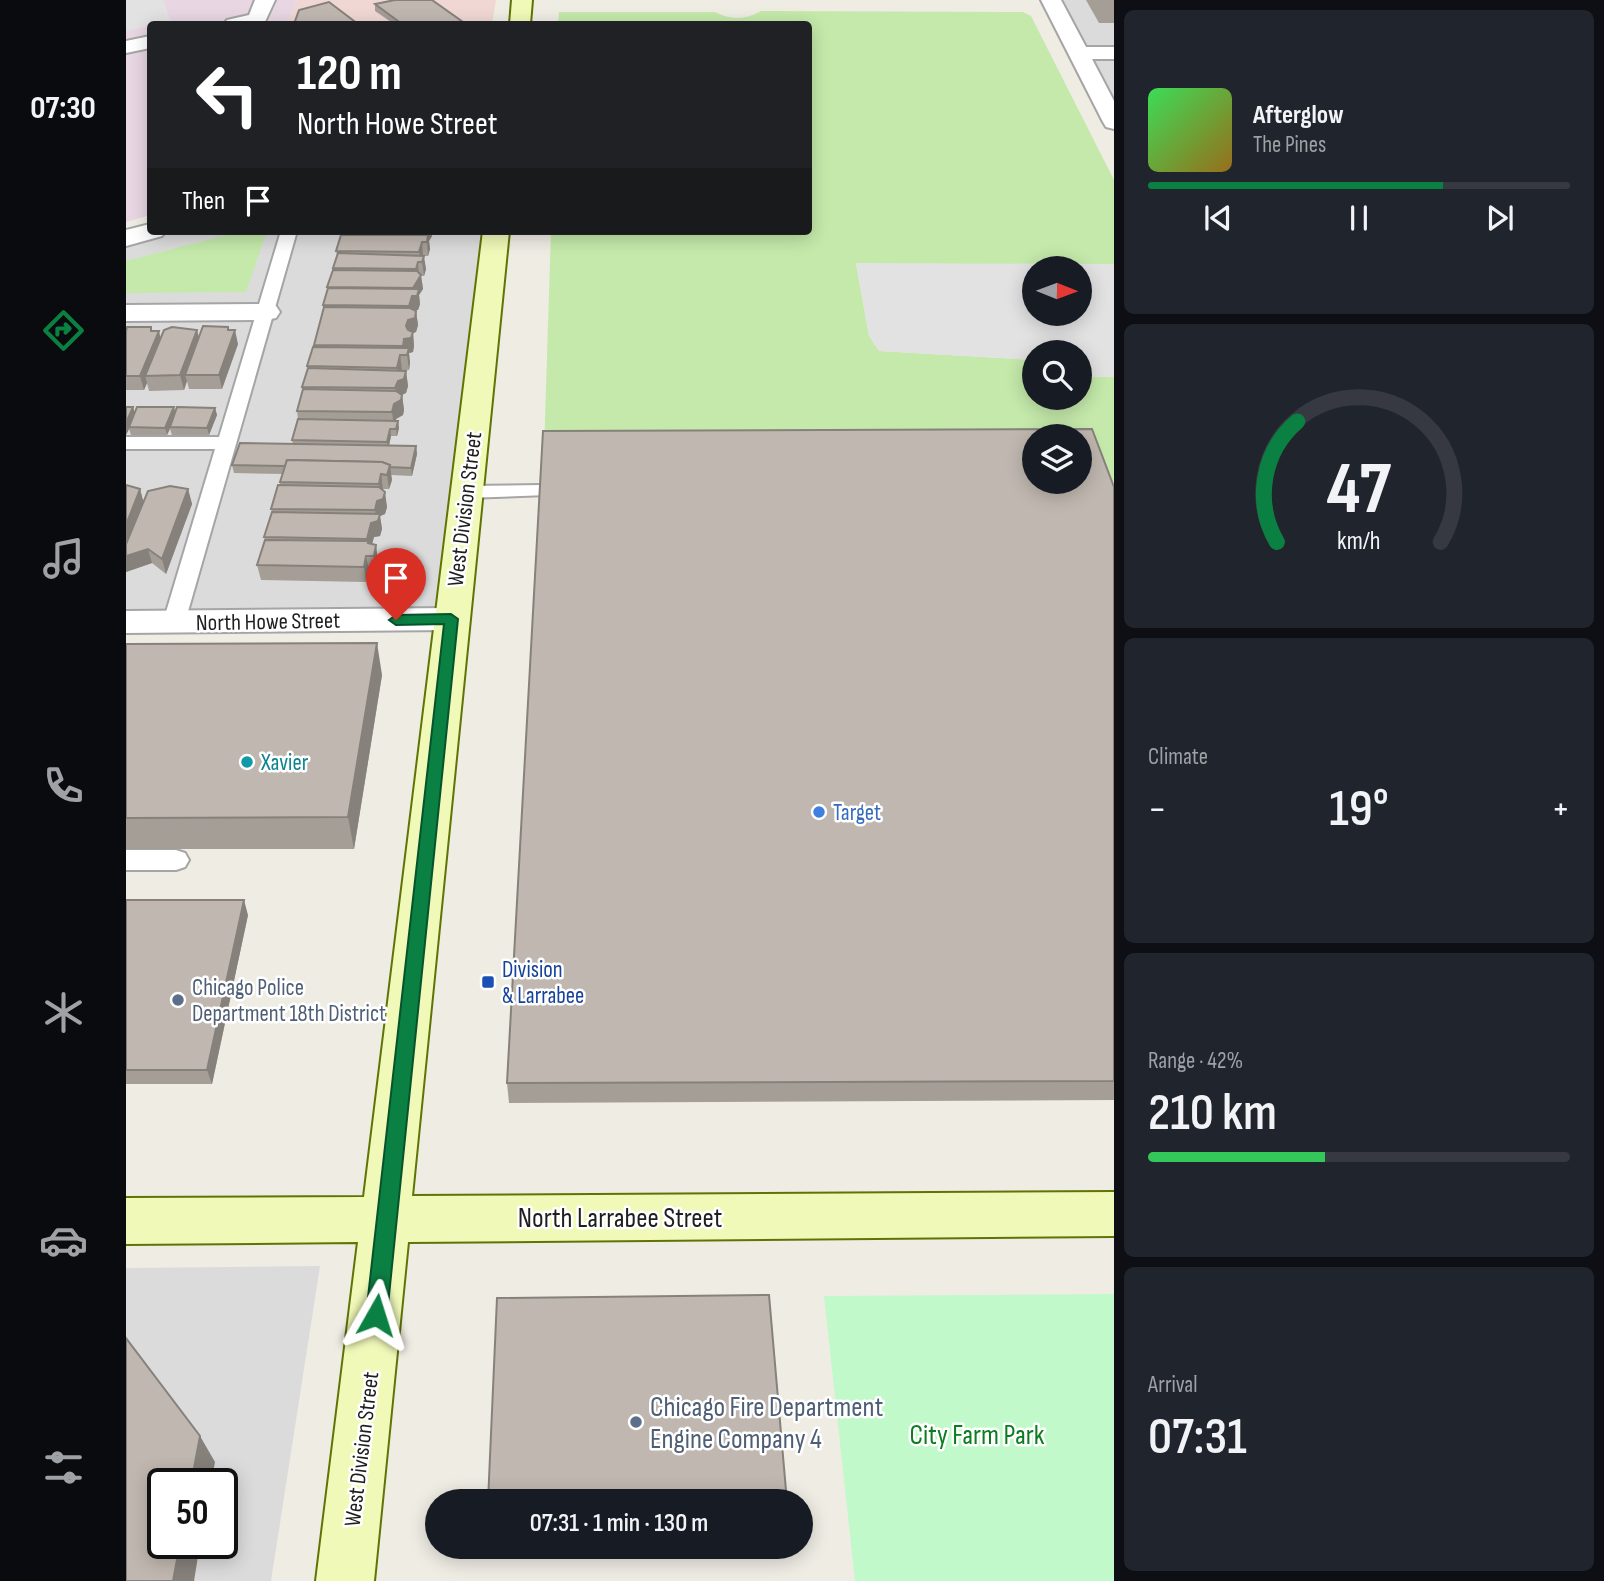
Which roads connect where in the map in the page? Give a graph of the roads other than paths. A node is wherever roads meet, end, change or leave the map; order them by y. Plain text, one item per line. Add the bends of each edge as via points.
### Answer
1 (265, 0) edge
2 (522, 0) edge
3 (1051, 0) edge
4 (251, 21) edge
5 (520, 21) edge
6 (147, 43) edge
7 (126, 47) edge
8 (1079, 53) junction
9 (1114, 53) edge
10 (1114, 122) edge
11 (147, 233) edge
12 (288, 235) edge
13 (496, 235) edge
14 (126, 238) edge
15 (266, 312) junction
16 (126, 313) edge
17 (126, 443) edge
18 (227, 443) junction
19 (541, 491) edge
20 (466, 492) junction
21 (451, 619) junction
22 (126, 622) edge
23 (174, 622) junction
24 (126, 860) edge
25 (176, 860) edge
26 (1114, 1214) edge
27 (387, 1218) junction
28 (126, 1220) edge
29 (345, 1581) edge

1 - 4 street via 257,20
2 - 5 main road
3 - 8 street
6 - 7 street
8 - 9 street
8 - 10 street
11 - 14 street
12 - 15 lane
13 - 20 main road, West Division Street
15 - 16 street
15 - 18 lane
17 - 18 lane
18 - 23 lane
19 - 20 lane
20 - 21 main road, West Division Street
21 - 23 street, North Howe Street
21 - 27 main road, West Division Street
22 - 23 street, North Howe Street
24 - 25 lane
26 - 27 main road, North Larrabee Street
27 - 28 main road, North Larrabee Street
27 - 29 main road, West Division Street

